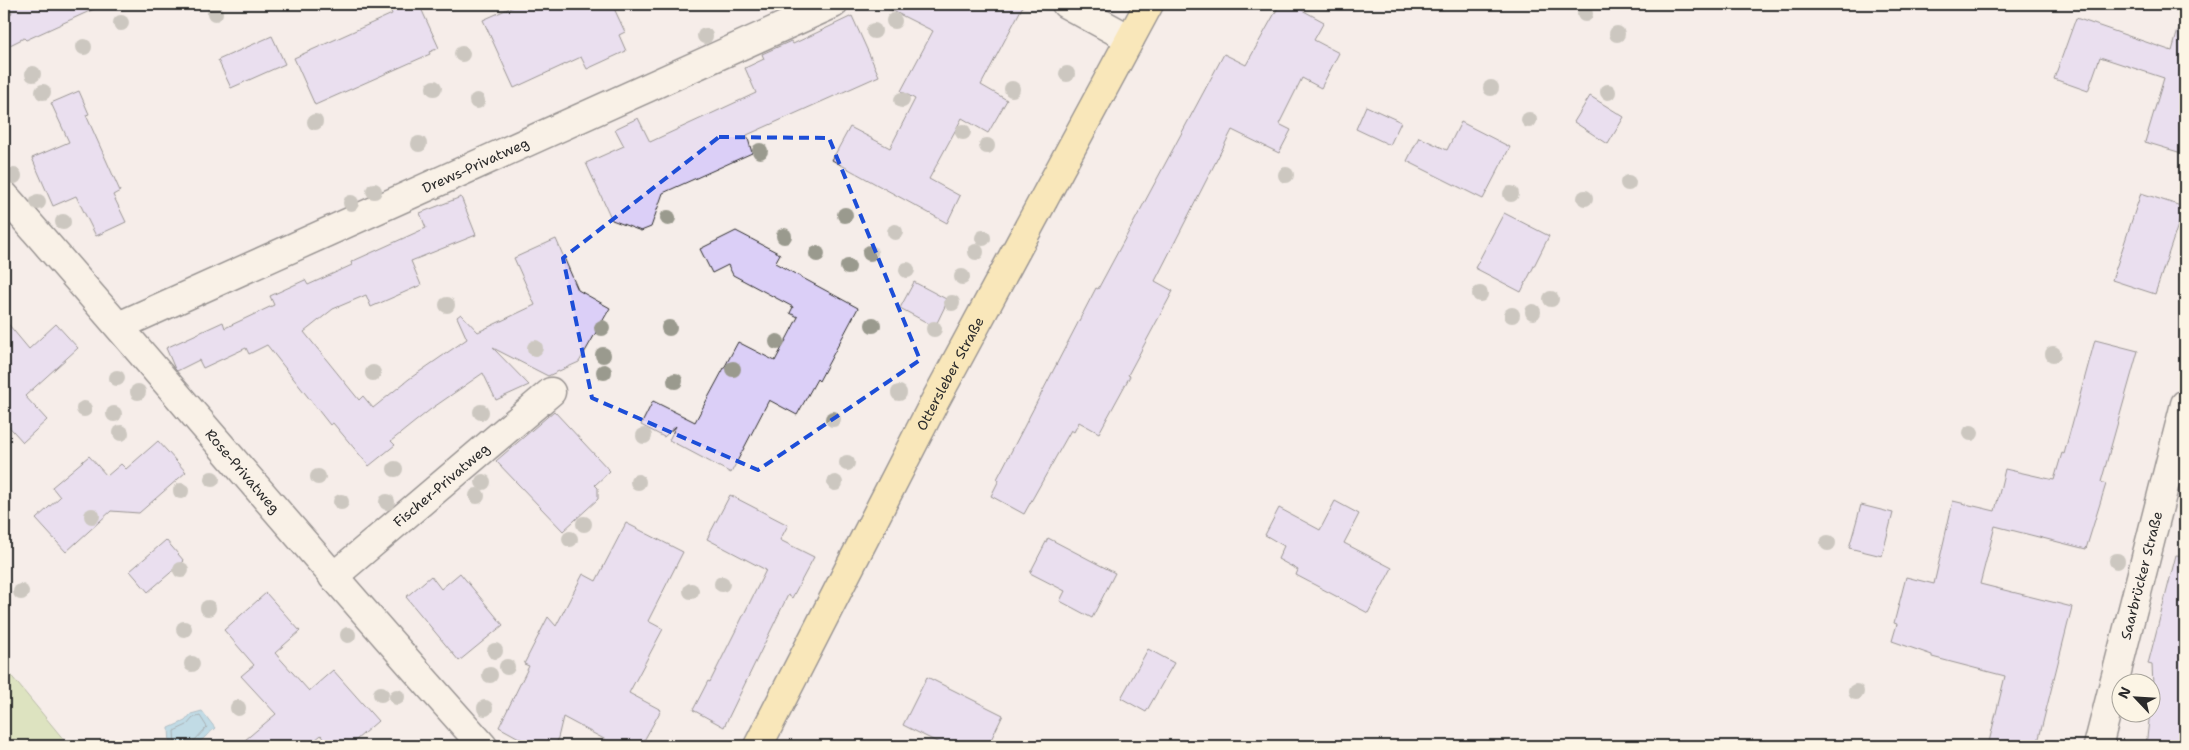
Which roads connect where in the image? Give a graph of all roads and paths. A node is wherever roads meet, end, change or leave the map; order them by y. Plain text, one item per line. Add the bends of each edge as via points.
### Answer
1 (833, 4) edge
2 (1066, 4) edge
3 (1149, 4) edge
4 (1130, 38) junction
5 (4, 195) edge
6 (119, 326) junction
7 (552, 392) dead end
8 (2185, 404) edge
9 (333, 577) junction
10 (483, 746) edge
11 (758, 746) edge
12 (2098, 746) edge

1 - 6 street, Drews-Privatweg
2 - 4 street
3 - 4 main road, Ottersleber Straße
4 - 11 main road, Ottersleber Straße via 935,401
5 - 6 street, Rose-Privatweg
6 - 9 street, Rose-Privatweg
7 - 9 street, Fischer-Privatweg
8 - 12 street, Saarbrücker Straße
9 - 10 street, Rose-Privatweg

